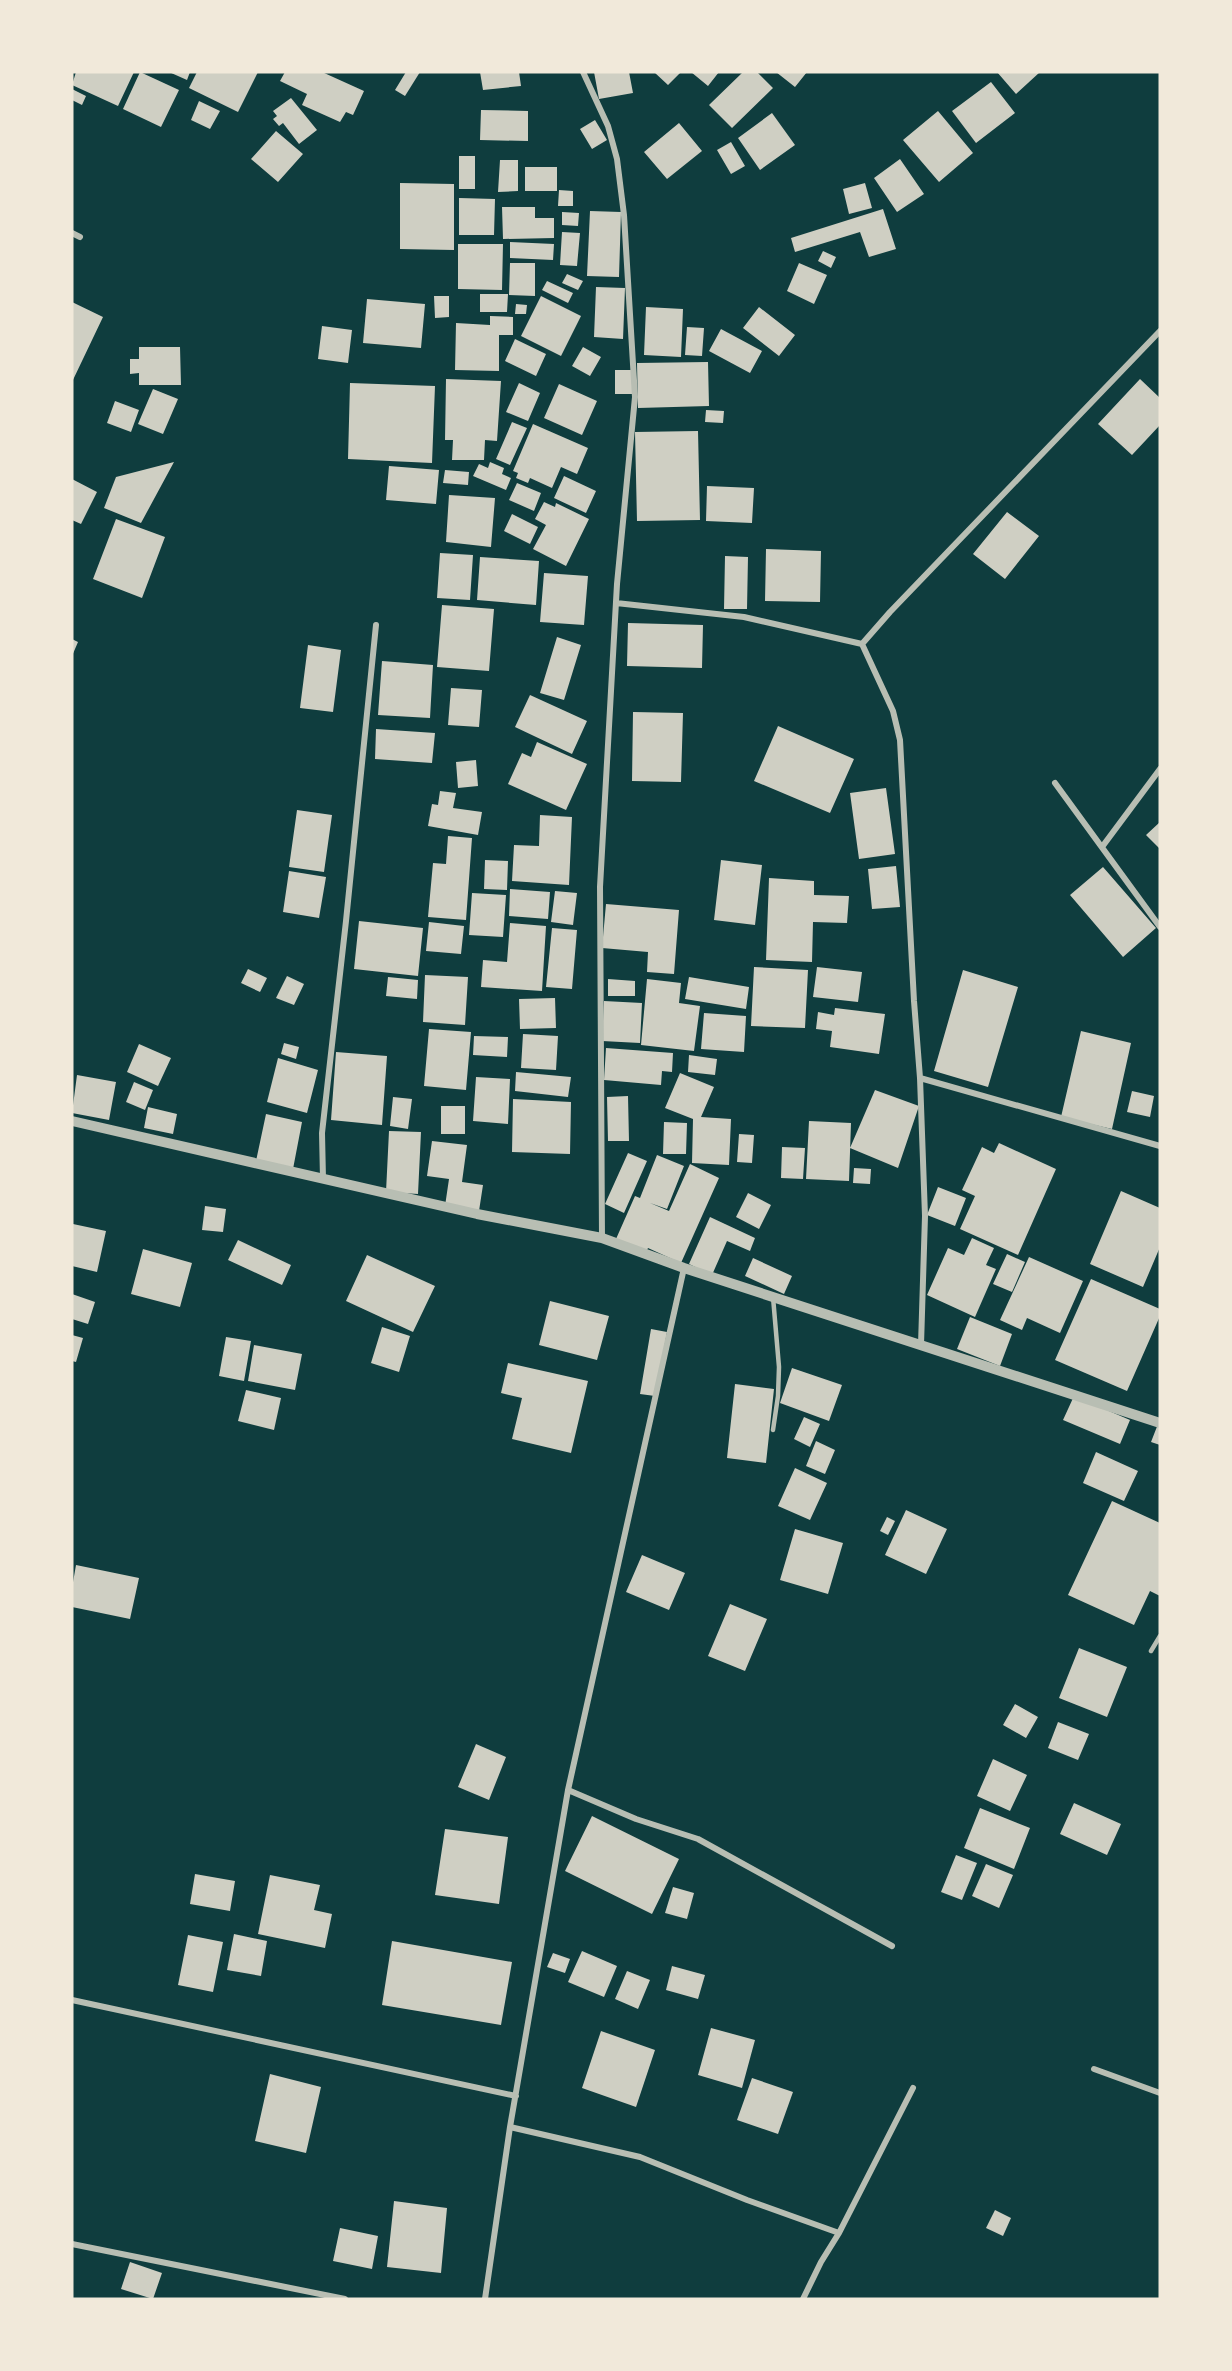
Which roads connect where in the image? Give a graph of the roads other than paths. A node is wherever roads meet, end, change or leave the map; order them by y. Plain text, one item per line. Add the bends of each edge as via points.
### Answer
1 (584, 72) edge
2 (72, 233) edge
3 (80, 237) dead end
4 (1160, 331) edge
5 (616, 603) junction
6 (376, 625) dead end
7 (862, 644) junction
8 (1160, 769) edge
9 (1055, 783) dead end
10 (1102, 847) junction
11 (1160, 927) edge
12 (920, 1078) junction
13 (72, 1121) edge
14 (1160, 1146) edge
15 (322, 1179) junction
16 (602, 1238) junction
17 (684, 1269) junction
18 (773, 1297) junction
19 (921, 1345) junction
20 (1160, 1423) edge
21 (773, 1430) dead end
22 (1160, 1636) edge
23 (1151, 1651) dead end
24 (568, 1790) junction
25 (892, 1946) dead end
26 (72, 2000) edge
27 (1094, 2069) dead end
28 (913, 2088) dead end
29 (1160, 2093) edge
30 (516, 2096) junction
31 (510, 2127) junction
32 (839, 2233) junction
33 (72, 2244) edge
34 (345, 2299) edge
35 (484, 2299) edge
36 (803, 2299) edge

1 - 5 street via 608,126 617,159 631,310 635,397
2 - 3 street
4 - 7 street
5 - 7 street via 744,617
5 - 16 street via 600,887
6 - 15 street via 322,1133
7 - 12 street via 893,711 900,740
8 - 10 street
9 - 10 street
10 - 11 street
12 - 14 street
12 - 19 street via 925,1216
13 - 15 street
15 - 16 street
16 - 17 street
17 - 18 street
17 - 24 street
18 - 19 street
18 - 21 lane via 779,1367
19 - 20 street
22 - 23 lane
24 - 25 street via 636,1819 698,1839
24 - 30 street
26 - 30 street
27 - 29 street
28 - 32 street
30 - 31 street
31 - 32 street via 640,2157
31 - 35 street
32 - 36 street
33 - 34 street

